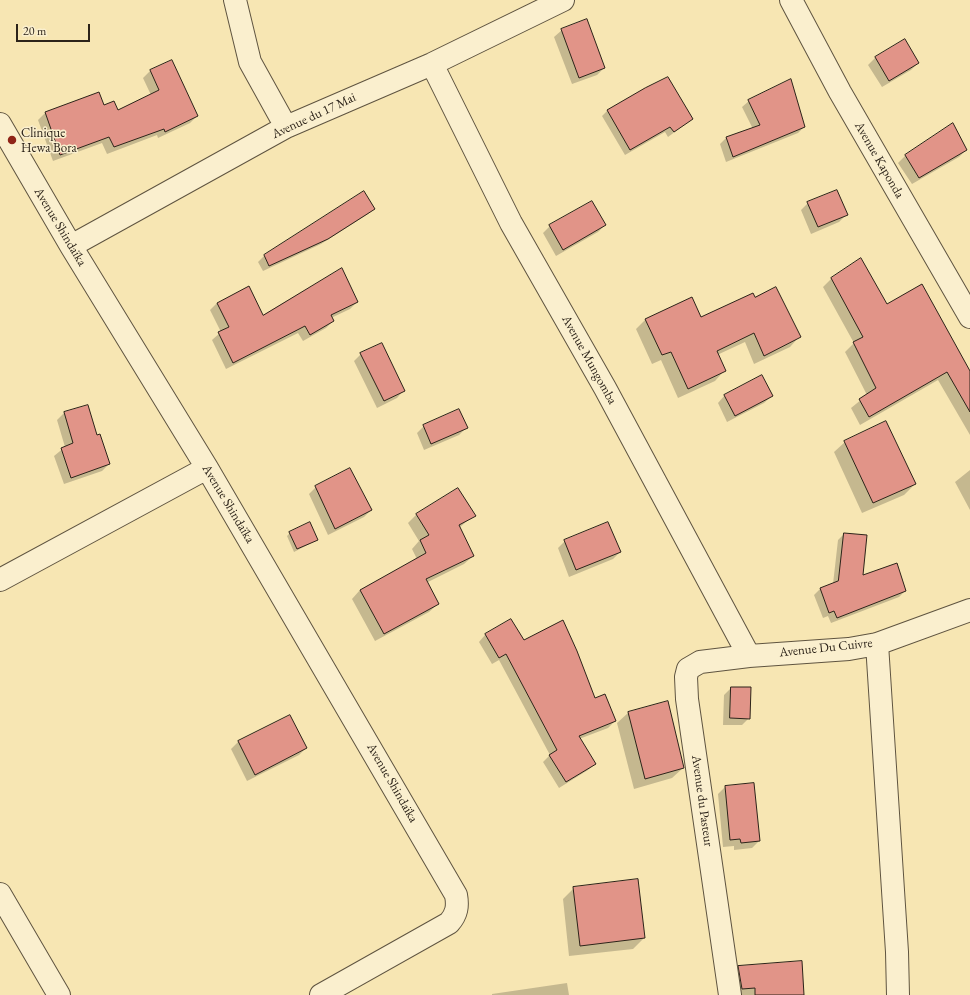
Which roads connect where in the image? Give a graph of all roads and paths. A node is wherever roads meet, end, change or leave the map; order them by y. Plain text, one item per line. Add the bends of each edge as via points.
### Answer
1 (235, 0) edge
2 (563, 0) edge
3 (791, 0) edge
4 (432, 64) junction
5 (0, 124) edge
6 (286, 127) junction
7 (71, 246) junction
8 (970, 317) edge
9 (207, 468) junction
10 (0, 580) edge
11 (970, 610) edge
12 (878, 644) junction
13 (749, 656) junction
14 (0, 894) edge
15 (59, 995) edge
16 (321, 995) edge
17 (730, 995) edge
18 (898, 995) edge

1 - 6 street via 250,62
2 - 4 street, Avenue du 17 Mai
3 - 8 street, Avenue Kaponda via 844,99
4 - 6 street, Avenue du 17 Mai
4 - 13 street, Avenue Mungomba via 511,223 605,388
5 - 7 street, Avenue Shindaïka
6 - 7 street, Avenue du 17 Mai
7 - 9 street, Avenue Shindaïka
9 - 10 street
9 - 16 street, Avenue Shindaïka via 452,886 457,905 449,922
11 - 12 street, Avenue Du Cuivre
12 - 13 street, Avenue Du Cuivre via 849,649
12 - 18 street
13 - 17 street, Avenue du Pasteur via 700,662 688,669 686,677 687,699
14 - 15 street

